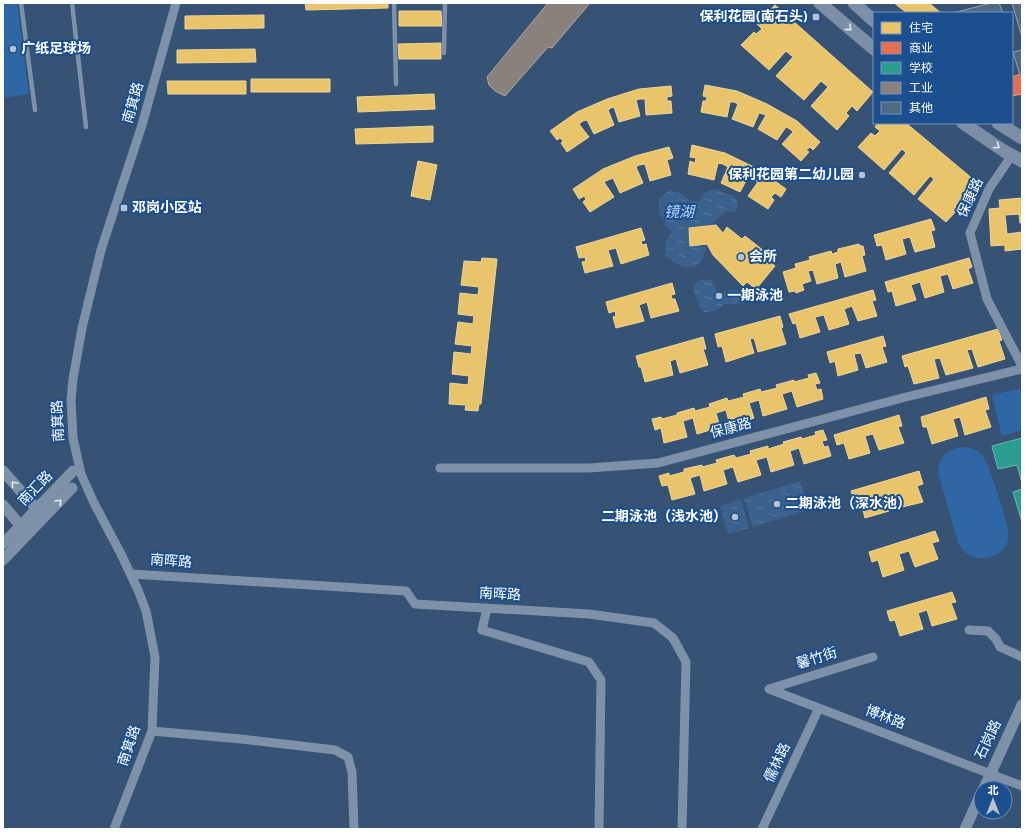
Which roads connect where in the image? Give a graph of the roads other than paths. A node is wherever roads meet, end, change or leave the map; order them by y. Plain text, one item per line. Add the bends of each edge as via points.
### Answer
1 (20, 3) edge
2 (72, 3) edge
3 (176, 3) edge
4 (394, 3) edge
5 (445, 3) edge
6 (820, 3) edge
7 (854, 3) edge
8 (873, 20) edge
9 (873, 48) edge
10 (444, 53) dead end
11 (396, 84) dead end
12 (35, 110) dead end
13 (965, 124) edge
14 (1000, 124) edge
15 (86, 127) dead end
16 (1022, 138) edge
17 (1017, 158) edge
18 (1022, 368) edge
19 (440, 468) dead end
20 (3, 471) edge
21 (73, 471) dead end
22 (72, 488) dead end
23 (3, 505) edge
24 (44, 517) junction
25 (28, 534) junction
26 (3, 544) edge
27 (3, 560) edge
28 (131, 574) junction
29 (486, 608) junction
30 (969, 630) dead end
31 (873, 657) dead end
32 (1022, 657) edge
33 (769, 688) joint
34 (1022, 705) edge
35 (819, 708) junction
36 (152, 732) junction
37 (990, 774) junction
38 (987, 780) edge
39 (1022, 786) edge
40 (973, 812) edge
41 (114, 829) edge
42 (354, 829) edge
43 (599, 829) edge
44 (682, 829) edge
45 (762, 829) edge
46 (965, 829) edge

1 - 12 lane
2 - 15 lane
3 - 28 street, 南箕路 via 142,125 102,250 82,328 71,400 73,438 81,474
4 - 11 lane
5 - 10 lane
6 -> 9 main road
7 - 8 main road
13 -> 17 main road
14 - 16 main road
17 - 18 street, 保康路 via 989,189 970,233 987,299
18 - 19 street, 保康路 via 658,463 589,468
24 -> 20 street
21 - 26 street, 南汇路
24 -> 22 street, 南汇路
23 - 25 street
24 - 25 street, 南汇路
25 - 27 street, 南汇路
28 - 29 street, 南晖路 via 406,591 415,604
28 - 36 street, 南箕路 via 146,611 155,657
29 - 43 street via 482,630 589,662 601,680
29 - 44 street, 南晖路 via 589,614 654,623 673,638 686,662
30 - 32 street via 988,630 1000,647
31 - 33 street, 馨竹街
33 - 35 street, 博林路
34 - 37 street, 石岗路
35 - 37 street, 博林路
35 - 45 street, 儒林路
36 - 41 street, 南箕路
36 - 42 street via 335,750 348,757 352,772
37 - 38 street, 石岗路
37 - 39 street, 博林路
40 - 46 street

